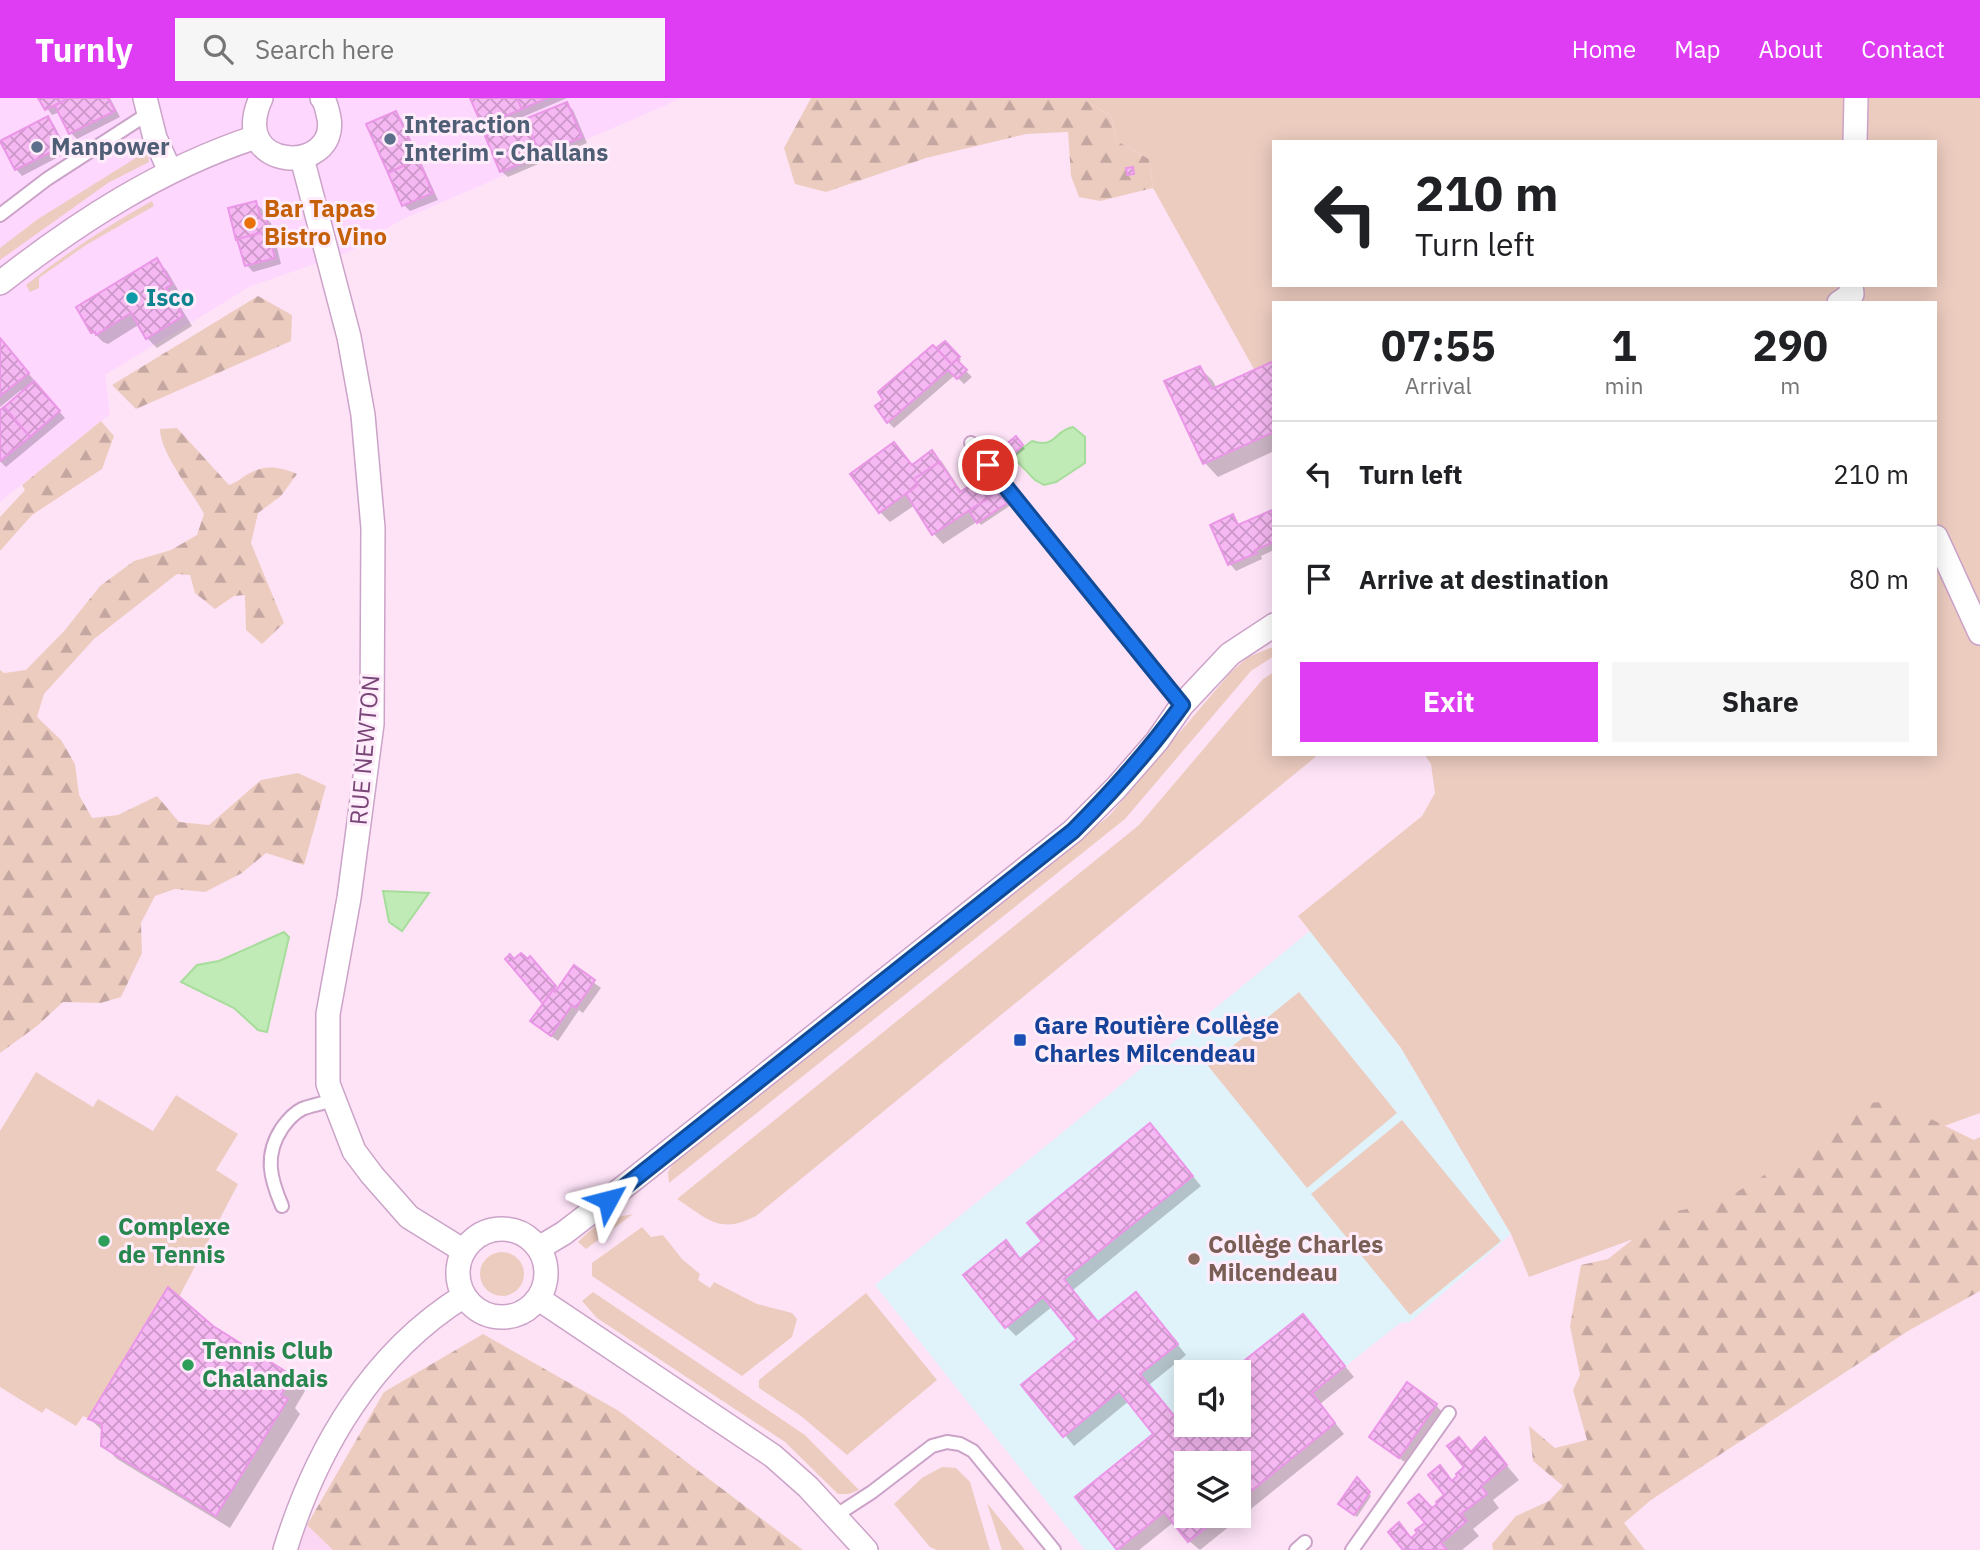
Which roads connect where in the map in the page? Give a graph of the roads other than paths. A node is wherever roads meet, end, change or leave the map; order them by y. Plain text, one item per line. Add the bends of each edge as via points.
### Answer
1 (261, 98) edge
2 (1856, 98) edge
3 (328, 100) edge
4 (147, 106) edge
5 (256, 136) junction
6 (1855, 140) edge
7 (302, 158) junction
8 (170, 171) junction
9 (0, 215) edge
10 (0, 283) edge
11 (971, 443) dead end
12 (1937, 539) edge
13 (1272, 626) edge
14 (1980, 633) edge
15 (1182, 705) junction
16 (334, 1099) junction
17 (282, 1206) dead end
18 (539, 1248) junction
19 (464, 1251) junction
20 (464, 1296) junction
21 (539, 1298) junction
22 (1449, 1413) dead end
23 (835, 1516) junction
24 (285, 1550) edge
25 (866, 1550) edge
26 (1054, 1550) edge
27 (1352, 1550) edge

1 - 5 street via 253,115
2 - 6 street
3 - 7 street via 330,127 320,147
4 - 8 street
4 - 9 lane
5 - 7 street via 267,151 284,159
5 - 8 street
7 - 16 street, RUE NEWTON via 349,337 363,415 373,528 372,724 328,1014 328,1084
8 - 10 street via 94,215
11 - 15 lane
12 - 14 street
13 - 15 street via 1230,654
15 - 18 street via 1157,741 1073,831 629,1183
16 - 17 lane via 302,1109 276,1137 269,1169
16 - 19 street, RUE NEWTON via 354,1151 372,1175 409,1217
18 - 19 street via 526,1235 509,1229 475,1237
18 - 21 street via 546,1264 546,1282
19 - 20 street via 458,1266
20 - 21 street via 476,1309 510,1317 526,1311
20 - 24 street via 405,1344 363,1389 312,1474
21 - 23 street via 773,1456
22 - 27 lane
23 - 25 street
23 - 26 lane via 932,1446 960,1444 973,1451

